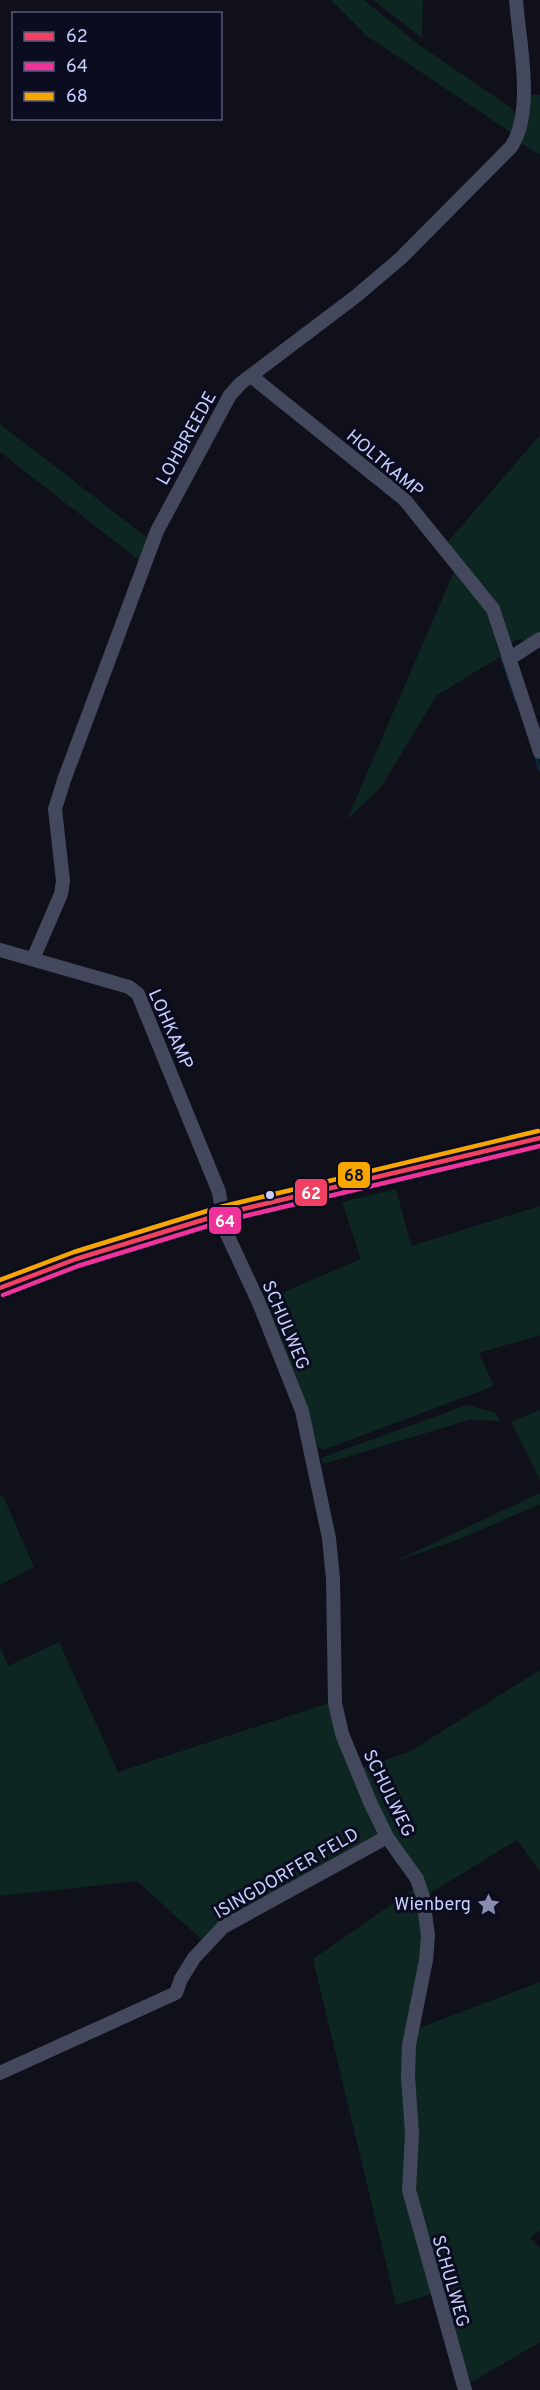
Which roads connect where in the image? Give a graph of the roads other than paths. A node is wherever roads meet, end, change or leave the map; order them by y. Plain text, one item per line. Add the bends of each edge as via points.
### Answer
1 (516, 0) edge
2 (251, 376) junction
3 (540, 639) edge
4 (509, 659) junction
5 (540, 752) edge
6 (0, 950) edge
7 (33, 959) junction
8 (540, 1138) edge
9 (222, 1214) junction
10 (0, 1288) edge
11 (387, 1837) junction
12 (0, 2073) edge
13 (465, 2390) edge

1 - 2 street, LOHBREEDE via 524,108 518,136 511,147 401,258
2 - 4 street, HOLTKAMP via 418,514 493,609
2 - 7 street, LOHBREEDE via 221,408 157,531 55,809 63,881
3 - 4 street
4 - 5 street, HOLTKAMP
6 - 7 street, LOHKAMP
7 - 9 street, LOHKAMP via 129,987 138,994 219,1192
8 - 9 main road
9 - 10 main road via 76,1259
9 - 11 street, SCHULWEG via 225,1230 302,1412 329,1538 335,1703 342,1734
11 - 12 street, ISINGDORFER FELD via 223,1927 194,1958 176,1993
11 - 13 street, SCHULWEG via 417,1879 428,1936 409,2045 409,2190

